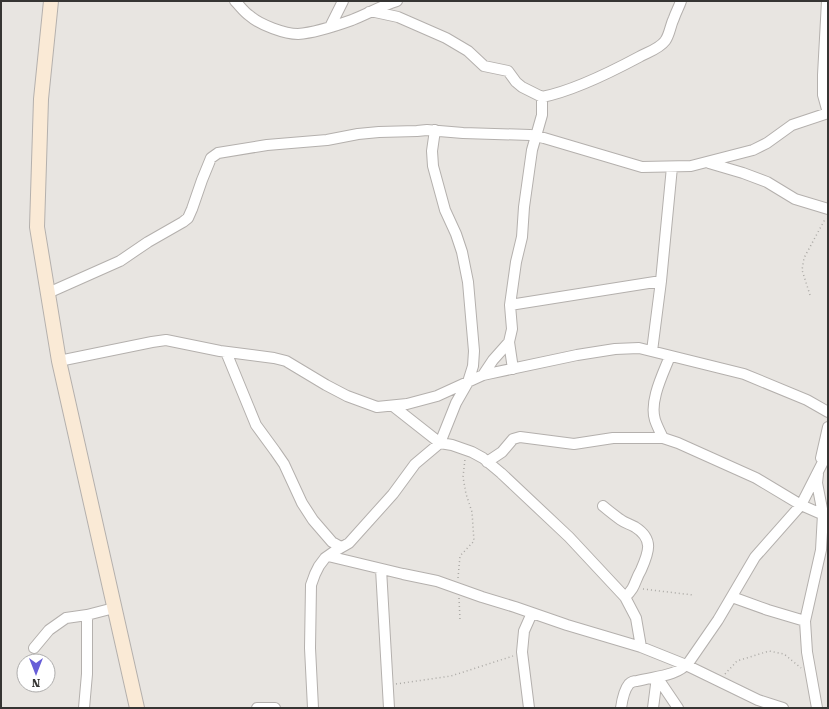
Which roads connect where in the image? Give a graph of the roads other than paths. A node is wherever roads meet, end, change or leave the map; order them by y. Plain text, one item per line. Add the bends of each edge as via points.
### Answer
1 (51, 1) edge
2 (235, 1) edge
3 (343, 1) edge
4 (397, 1) edge
5 (681, 1) edge
6 (827, 1) edge
7 (369, 12) junction
8 (330, 27) junction
9 (542, 97) junction
10 (828, 113) edge
11 (435, 130) junction
12 (536, 136) junction
13 (707, 162) junction
14 (672, 167) junction
15 (828, 209) edge
16 (661, 281) junction
17 (48, 293) junction
18 (510, 305) junction
19 (509, 342) junction
20 (652, 351) junction
21 (226, 352) junction
22 (670, 356) junction
23 (59, 360) junction
24 (513, 369) junction
25 (483, 375) junction
26 (468, 382) junction
27 (393, 406) junction
28 (828, 412) edge
29 (655, 419) junction
30 (828, 427) edge
31 (646, 438) junction
32 (663, 438) junction
33 (440, 443) junction
34 (828, 452) edge
35 (487, 462) junction
36 (819, 469) junction
37 (801, 505) junction
38 (603, 506) dead end
39 (825, 515) edge
40 (341, 547) junction
41 (328, 556) junction
42 (381, 569) junction
43 (626, 597) junction
44 (732, 597) junction
45 (114, 608) junction
46 (532, 613) junction
47 (87, 615) junction
48 (805, 621) junction
49 (641, 647) junction
50 (34, 648) dead end
51 (686, 665) junction
52 (657, 677) junction
53 (84, 708) edge
54 (137, 708) edge
55 (257, 708) edge
56 (275, 708) edge
57 (313, 708) edge
58 (389, 708) edge
59 (529, 708) edge
60 (621, 708) edge
61 (653, 708) edge
62 (678, 708) edge
63 (783, 708) edge
64 (817, 708) edge

1 - 17 street via 41,99 37,227
2 - 8 street via 251,17 278,30 299,34
3 - 8 street
4 - 7 street
5 - 9 street via 670,32 658,47 581,84
6 - 10 street via 823,75
7 - 8 street
7 - 9 street via 398,17 446,38 468,51 484,66 508,71 522,87
9 - 12 street via 542,115
10 - 13 street via 792,125 753,150
11 - 12 street
11 - 17 street via 358,134 218,153 211,158 188,218 120,261
11 - 26 street via 433,166 445,210 462,252 468,282 474,351
12 - 14 street via 642,167
12 - 18 street
13 - 14 street
13 - 15 street via 749,175 767,182 795,199
14 - 16 street
16 - 18 street
16 - 20 street
17 - 23 street
18 - 19 street via 512,329
19 - 24 street
19 - 25 street via 492,360
20 - 22 street
20 - 24 street via 639,348 615,349
21 - 23 street via 166,340
21 - 27 street via 286,361 357,400 377,407
21 - 40 street via 256,426 275,451 302,504 332,542
22 - 28 street via 744,374 807,400
22 - 29 street via 658,387 654,407
23 - 45 street
24 - 25 street
25 - 26 street
26 - 27 street via 437,396
26 - 33 street via 456,403
27 - 33 street
29 - 31 street
29 - 32 street
30 - 36 street
31 - 32 street
31 - 35 street via 613,438 574,444 520,437 513,439 502,452
32 - 37 street via 756,478
33 - 35 street via 472,452
33 - 40 street via 415,464 381,509 349,543
34 - 36 street
35 - 43 street via 501,472 569,537
36 - 37 street
36 - 39 street via 817,483
37 - 39 street
37 - 44 street via 755,557
38 - 43 street via 646,536 649,546 634,589
39 - 48 street via 821,550
40 - 41 street
41 - 42 street
41 - 57 street via 319,566 311,585 310,648
42 - 46 street via 437,581
42 - 58 street
43 - 49 street via 636,618
44 - 48 street
44 - 51 street
45 - 47 street
45 - 54 street
46 - 49 street
46 - 59 street via 524,631 522,652
47 - 50 street via 66,618 59,622
47 - 53 street
48 - 64 street via 807,652
49 - 51 street
51 - 52 street via 670,674
51 - 63 street via 758,700
52 - 60 street via 630,682
52 - 61 street
52 - 62 street
55 - 56 street

